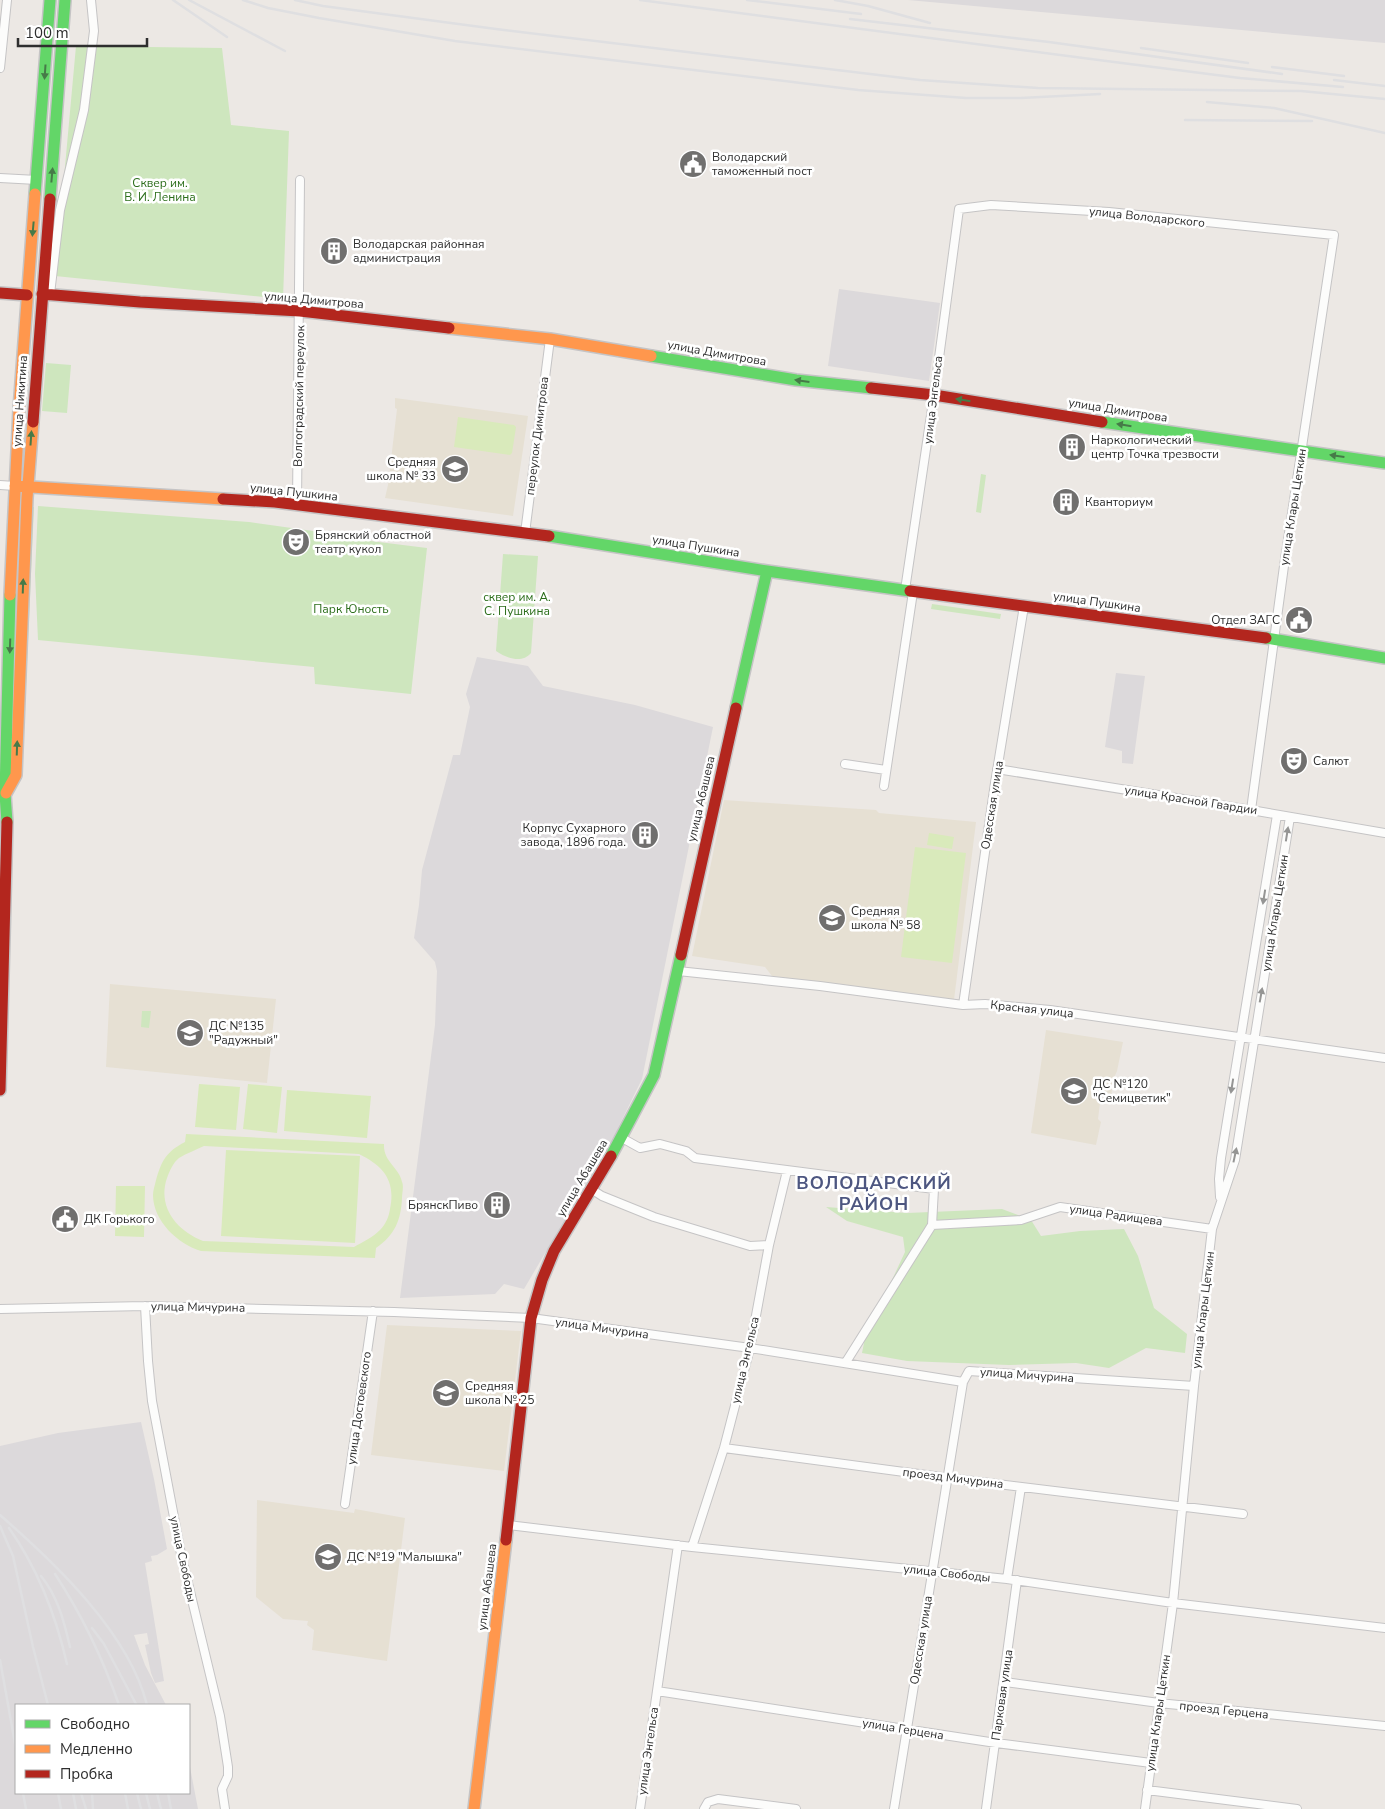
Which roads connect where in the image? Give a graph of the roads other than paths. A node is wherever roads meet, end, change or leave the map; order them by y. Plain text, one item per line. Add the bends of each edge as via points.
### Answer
1 (8, 0) edge
2 (92, 0) edge
3 (50, 3) edge
4 (65, 3) edge
5 (0, 68) edge
6 (0, 178) edge
7 (37, 180) junction
8 (300, 180) dead end
9 (959, 208) joint
10 (1334, 235) joint
11 (0, 293) edge
12 (46, 294) junction
13 (26, 295) junction
14 (300, 311) junction
15 (550, 339) junction
16 (934, 395) junction
17 (1301, 451) junction
18 (1385, 462) edge
19 (0, 485) edge
20 (15, 486) junction
21 (28, 486) junction
22 (297, 505) junction
23 (525, 533) junction
24 (767, 571) junction
25 (909, 591) junction
26 (1024, 606) junction
27 (1274, 639) junction
28 (1385, 658) edge
29 (845, 764) dead end
30 (997, 769) junction
31 (886, 770) junction
32 (884, 786) dead end
33 (3, 794) edge
34 (1251, 810) junction
35 (1278, 815) junction
36 (1290, 817) junction
37 (1385, 833) edge
38 (678, 971) junction
39 (963, 1005) junction
40 (1240, 1038) junction
41 (1254, 1040) junction
42 (0, 1049) edge
43 (1385, 1058) edge
44 (0, 1090) edge
45 (622, 1138) junction
46 (787, 1171) junction
47 (591, 1189) junction
48 (1220, 1201) junction
49 (932, 1225) junction
50 (1212, 1229) junction
51 (769, 1245) junction
52 (145, 1306) junction
53 (0, 1309) edge
54 (373, 1311) junction
55 (530, 1318) junction
56 (750, 1348) junction
57 (846, 1362) junction
58 (964, 1382) junction
59 (1194, 1386) junction
60 (724, 1448) junction
61 (949, 1478) junction
62 (1021, 1487) junction
63 (345, 1504) dead end
64 (1183, 1506) junction
65 (1243, 1514) dead end
66 (508, 1525) junction
67 (678, 1545) junction
68 (692, 1547) junction
69 (932, 1572) junction
70 (1007, 1579) junction
71 (1017, 1580) junction
72 (1173, 1603) junction
73 (1385, 1628) edge
74 (1005, 1682) junction
75 (656, 1691) junction
76 (1159, 1703) junction
77 (1385, 1726) edge
78 (907, 1730) junction
79 (996, 1744) junction
80 (1151, 1763) junction
81 (1147, 1790) junction
82 (225, 1809) edge
83 (474, 1809) edge
84 (640, 1809) edge
85 (704, 1809) edge
86 (796, 1809) edge
87 (894, 1809) edge
88 (986, 1809) edge
89 (1145, 1809) edge
90 (1297, 1809) edge

1 - 5 street
2 - 12 street via 94,31 84,110 60,210
3 -> 7 main road, улица Никитина
12 -> 4 main road, улица Никитина
6 - 7 street
7 -> 13 main road, улица Никитина
8 - 14 street, Волгоградский переулок
9 - 10 street, улица Володарского via 991,205 1109,212
9 - 16 street, улица Энгельса
10 - 17 street, улица Клары Цеткин
11 - 13 main road
12 - 14 main road, улица Димитрова
21 -> 12 main road, улица Никитина
13 - 20 main road, улица Никитина
14 - 15 main road, улица Димитрова
14 - 22 street, Волгоградский переулок
16 -> 15 main road, улица Димитрова via 796,380
15 - 23 street, переулок Димитрова
17 -> 16 main road, улица Димитрова
16 - 25 street, улица Энгельса
18 -> 17 main road, улица Димитрова
17 - 27 street, улица Клары Цеткин
19 - 20 street, улица Пушкина
20 - 21 main road, улица Пушкина
20 -> 33 main road, улица Никитина
21 - 22 main road, улица Пушкина
33 -> 21 main road, улица Никитина via 16,775
22 - 23 main road, улица Пушкина
23 - 24 main road, улица Пушкина
24 - 25 main road, улица Пушкина
24 - 38 main road, улица Абашева
25 - 26 main road, улица Пушкина
25 - 31 street, улица Энгельса
26 - 27 main road, улица Пушкина
26 - 30 street, Одесская улица
27 - 28 main road, улица Пушкина
27 - 34 street, улица Клары Цеткин
29 - 31 street
30 - 34 street, улица Красной Гвардии
30 - 39 street, Одесская улица
31 - 32 street, улица Энгельса
33 - 42 main road, улица Никитина via 8,816
34 - 35 street, улица Красной Гвардии
35 - 36 street, улица Красной Гвардии
35 -> 40 street
36 - 37 street, улица Красной Гвардии
41 -> 36 street, улица Клары Цеткин
38 - 39 street, Красная улица
38 - 45 main road, улица Абашева via 654,1075
39 - 40 street, Красная улица via 1050,1010
40 - 41 street, Красная улица
40 -> 48 street via 1221,1158
41 - 43 street, Красная улица
48 -> 41 street, улица Клары Цеткин via 1235,1160
42 - 44 main road, улица Никитина
45 - 46 street via 640,1148 660,1144 686,1151 695,1158
45 - 47 main road, улица Абашева
46 - 49 street via 934,1189
46 - 51 street, улица Энгельса
47 - 51 street via 654,1217 750,1246
47 - 55 main road, улица Абашева via 554,1251
48 - 50 street, улица Клары Цеткин
49 - 50 street, улица Радищева via 1021,1220 1060,1208
49 - 57 street
50 - 59 street, улица Клары Цеткин
51 - 56 street, улица Энгельса
52 - 53 street, улица Мичурина
52 - 54 street, улица Мичурина
52 - 82 street, улица Свободы via 154,1410 181,1554 220,1716 228,1767 222,1789
54 - 55 street, улица Мичурина
54 - 63 street, улица Достоевского
55 - 56 street, улица Мичурина
55 - 66 main road, улица Абашева
56 - 57 street, улица Мичурина
56 - 60 street, улица Энгельса
57 - 58 street, улица Мичурина
58 - 59 street, улица Мичурина via 969,1371
58 - 61 street, Одесская улица
59 - 64 street, улица Клары Цеткин
60 - 61 street, проезд Мичурина
60 - 68 street, улица Энгельса
61 - 62 street, проезд Мичурина
61 - 69 street, Одесская улица
62 - 64 street, проезд Мичурина
62 - 70 street
64 - 65 street, проезд Мичурина
64 - 72 street, улица Клары Цеткин
66 - 67 street, улица Свободы
66 - 83 main road, улица Абашева
67 - 68 street, улица Свободы
67 - 75 street, улица Энгельса
68 - 69 street, улица Свободы
69 - 70 street, улица Свободы
69 - 78 street, Одесская улица
70 - 71 street, улица Свободы
71 - 72 street, улица Свободы
71 - 74 street, Парковая улица
72 - 73 street, улица Свободы
72 - 76 street, улица Клары Цеткин
74 - 76 street, проезд Герцена
74 - 79 street, Парковая улица
75 - 78 street, улица Герцена
75 - 84 street, улица Энгельса
76 - 77 street, проезд Герцена
76 - 80 street, улица Клары Цеткин
78 - 79 street, улица Герцена
78 - 87 street, Одесская улица
79 - 80 street, улица Герцена
79 - 88 street, Парковая улица
80 - 81 street, улица Клары Цеткин
81 - 89 street, улица Клары Цеткин
81 - 90 street
85 - 86 street via 708,1802 718,1799

